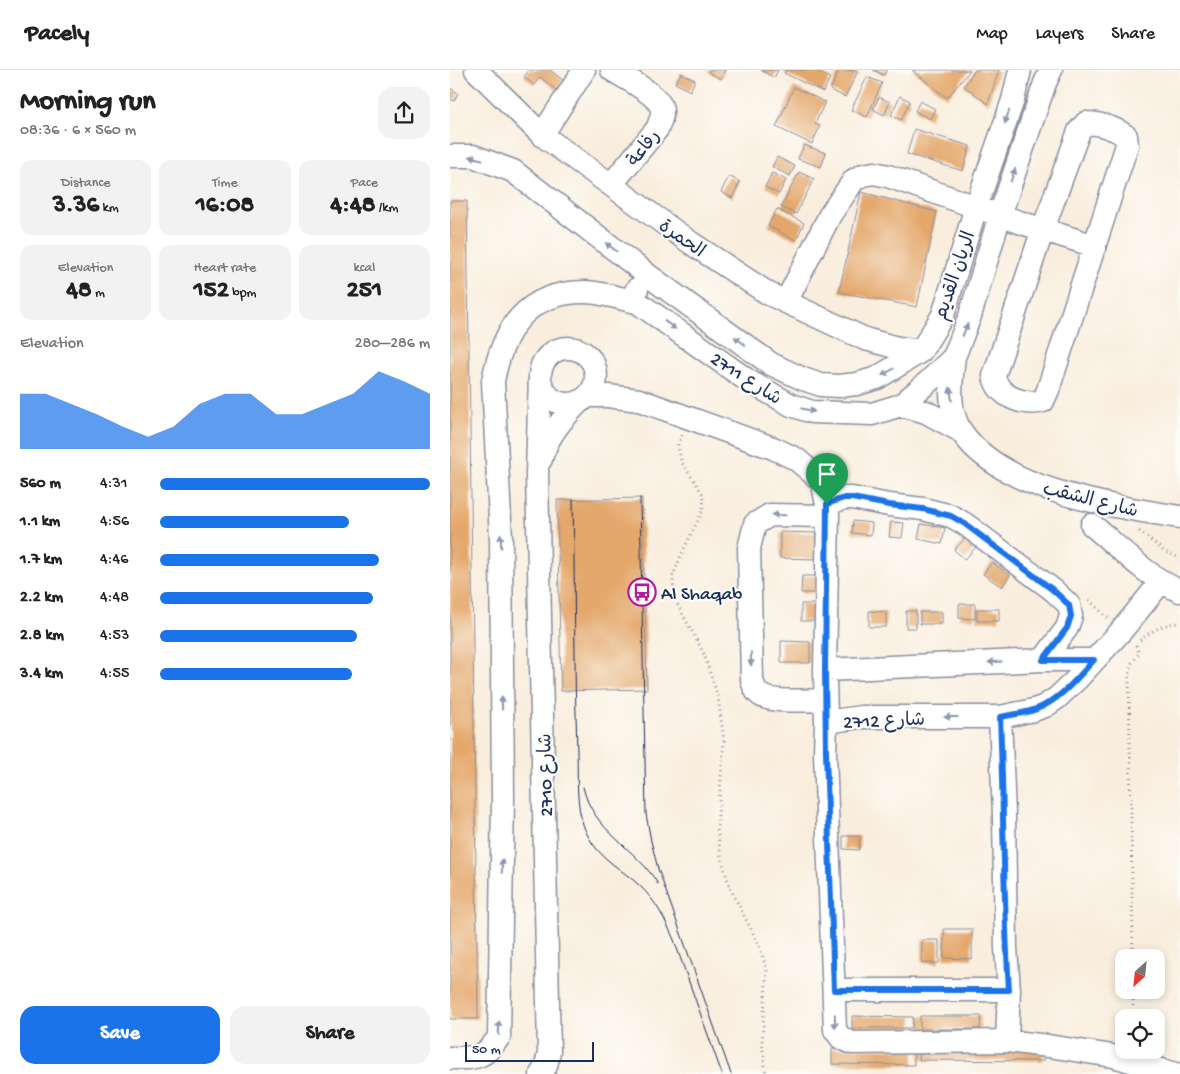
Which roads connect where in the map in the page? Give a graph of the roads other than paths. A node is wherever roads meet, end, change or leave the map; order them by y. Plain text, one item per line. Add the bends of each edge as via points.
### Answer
1 (476, 70) edge
2 (584, 70) edge
3 (612, 70) edge
4 (1020, 70) edge
5 (1051, 70) edge
6 (542, 135) junction
7 (450, 156) edge
8 (611, 185) junction
9 (976, 207) junction
10 (1000, 215) junction
11 (1044, 229) junction
12 (1095, 246) junction
13 (649, 276) junction
14 (638, 302) junction
15 (786, 302) junction
16 (922, 351) junction
17 (954, 357) junction
18 (594, 364) junction
19 (540, 375) junction
20 (584, 399) junction
21 (640, 400) junction
22 (901, 405) junction
23 (961, 431) junction
24 (537, 474) junction
25 (828, 510) junction
26 (1180, 517) edge
27 (1092, 525) dead end
28 (1171, 587) edge
29 (1043, 660) junction
30 (1094, 660) junction
31 (825, 670) junction
32 (825, 700) junction
33 (1000, 717) junction
34 (826, 722) junction
35 (834, 990) junction
36 (1009, 990) junction
37 (1007, 1041) junction
38 (450, 1058) edge
39 (1111, 1065) edge
40 (541, 1074) edge
41 (1176, 1074) edge

1 - 6 street, الحمرة
2 - 6 street
3 - 8 street, رفاعة via 654,96 662,107 657,129
4 -> 9 street, الريان القديم via 1013,100
10 -> 5 street, الريان القديم
6 - 8 street, الحمرة
13 -> 7 street, الريان القديم via 512,171 473,156
8 - 15 street, الحمرة via 752,284
9 - 10 street
9 - 15 street via 888,176 863,175 854,180 830,215
9 - 16 street, الريان القديم via 943,315
10 - 11 street
17 -> 10 street, الريان القديم via 970,316
11 - 12 street
11 - 12 street via 1079,131 1086,123 1094,123 1119,131 1126,136 1127,145
11 - 12 street via 994,376 996,386 1012,399 1034,403 1043,401
13 - 14 street via 635,294
16 -> 13 street, الريان القديم via 877,378 857,384 821,385 770,364
14 -> 22 street, شارع 2711 via 747,380 791,405 812,412 872,414
38 -> 14 street via 476,1058 490,1049 498,1036 504,798 501,538 493,381 498,357 507,334 529,307 554,296 586,292
15 - 16 street, الحمرة via 865,339
17 - 22 street, الريان القديم
23 -> 17 street, شارع الشقب via 953,409 950,386
18 - 19 street via 578,350 557,350 548,356
18 - 20 street via 595,386
18 - 21 street
19 - 20 street via 548,396 558,402 568,404
19 - 24 street, شارع 2710
20 - 21 street via 608,396
20 - 24 street, شارع 2710 via 564,417 552,434
21 - 25 street via 796,459 822,481
22 - 23 street, شارع الشقب via 926,412
23 - 26 street, شارع الشقب via 995,463 1048,490
24 - 40 street, شارع 2710 via 549,1009 549,1052
25 - 29 street via 844,498 852,498 937,512 965,524 1069,605 1071,616 1067,628
25 - 31 street
25 -> 32 street via 770,515 755,524 749,548 752,680 755,690 763,697 781,700
27 - 28 street via 1140,567
28 - 30 street, شارع 2712 via 1122,630
29 - 30 street
29 -> 31 street
30 - 33 street, شارع 2712 via 1057,698 1044,706
31 - 32 street
32 - 34 street
33 -> 34 street, شارع 2712 via 861,717
33 - 36 street
34 - 35 street, شارع 2712
35 - 36 street
35 -> 37 street, شارع 2712 via 835,1030 852,1043
36 - 37 street
37 - 39 street via 1048,1046
39 - 41 street

